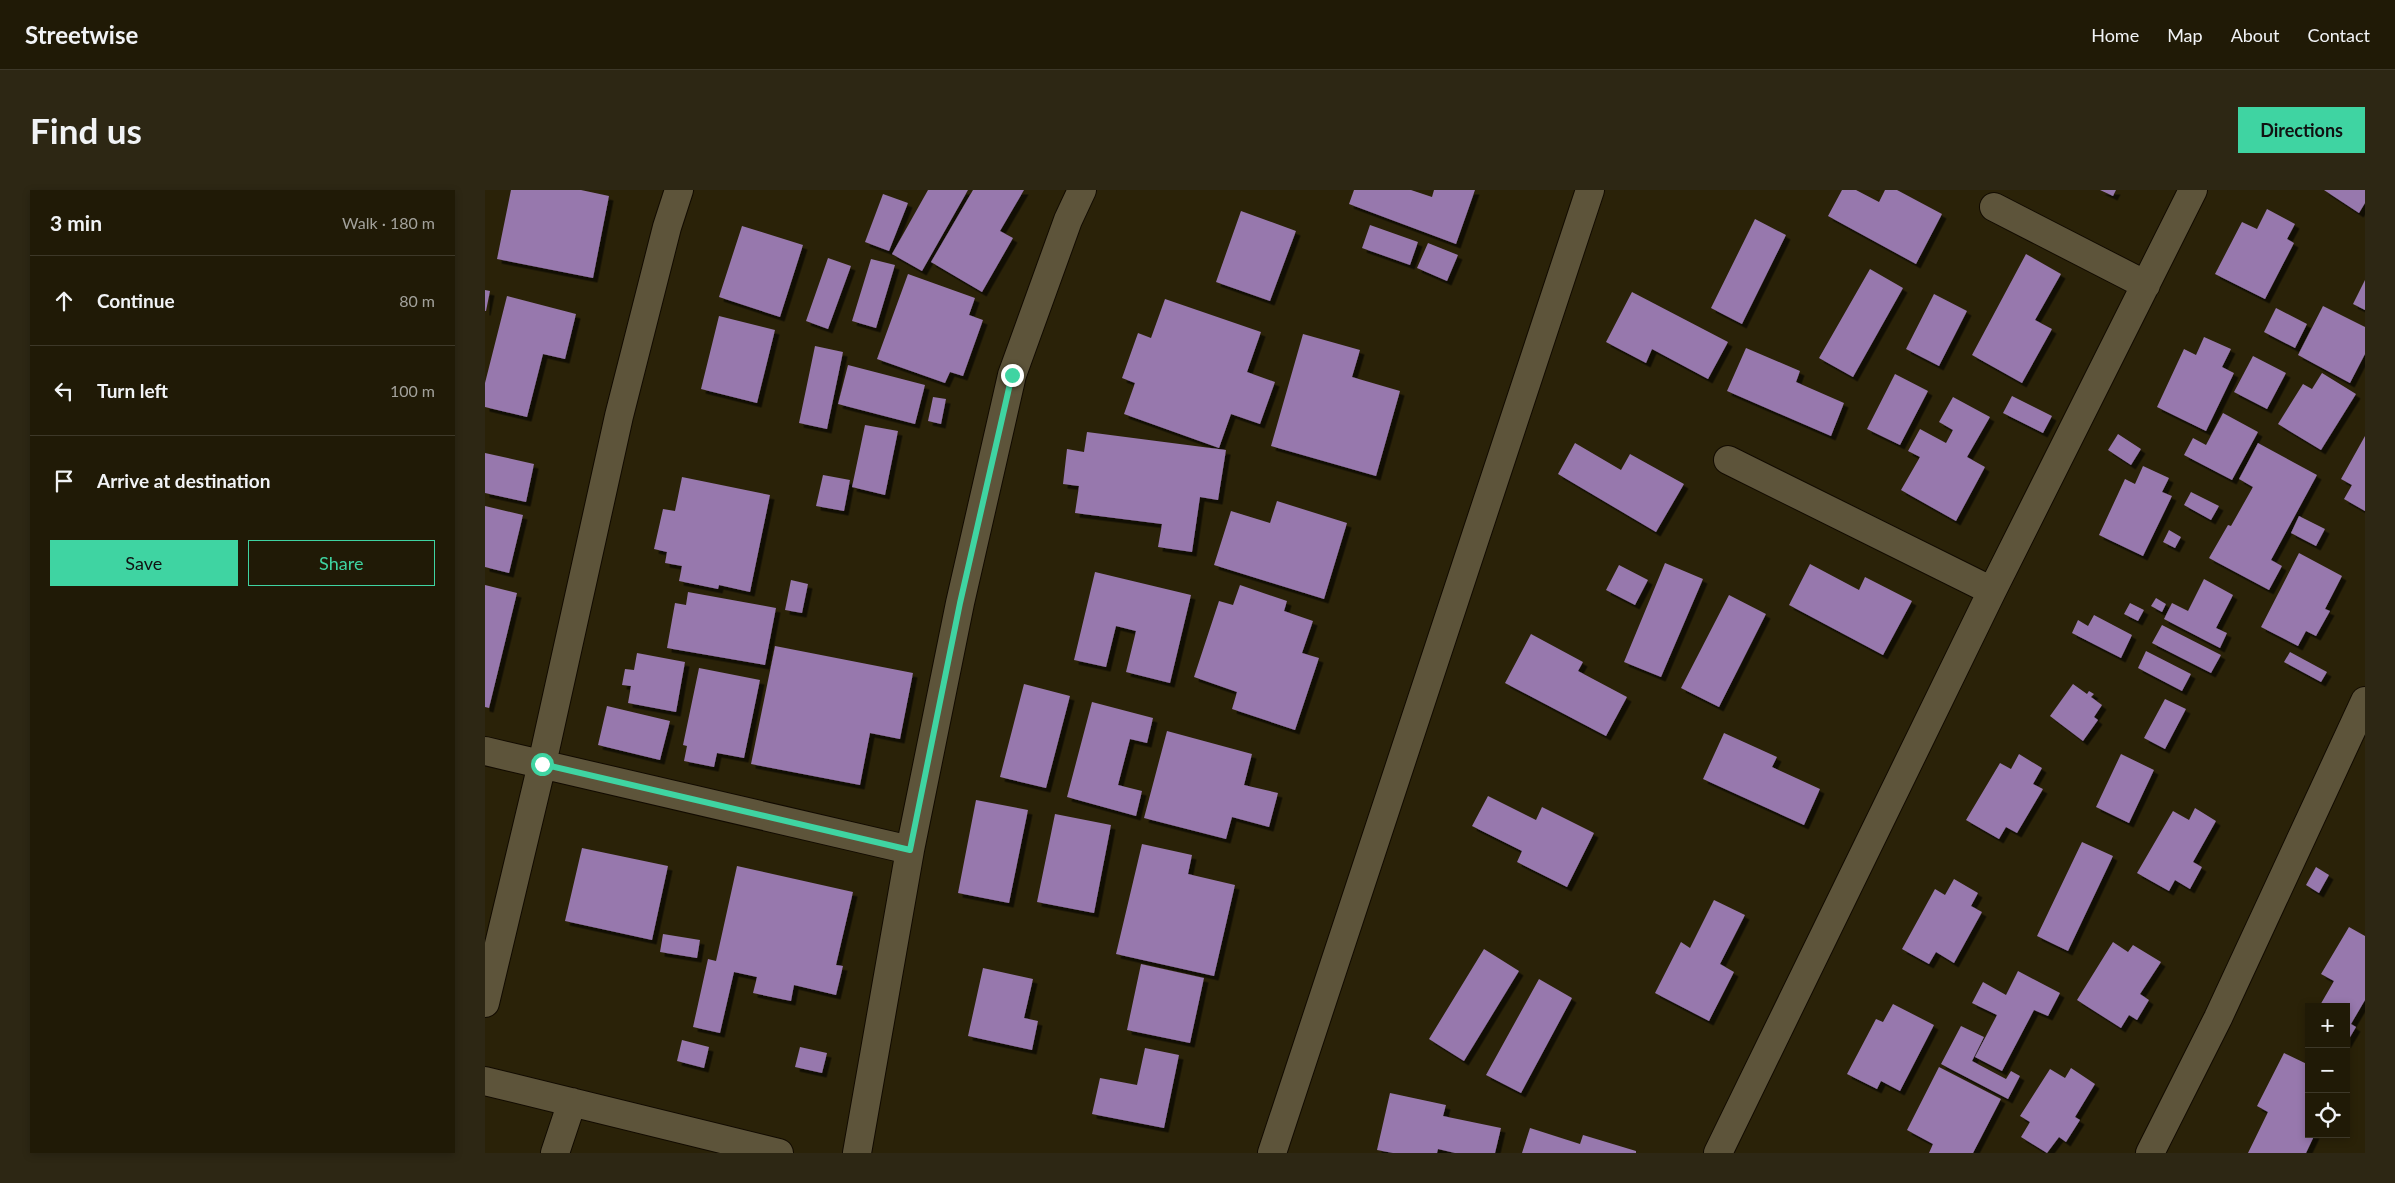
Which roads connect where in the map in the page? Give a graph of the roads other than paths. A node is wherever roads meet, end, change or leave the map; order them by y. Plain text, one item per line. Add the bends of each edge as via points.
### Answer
1 (679, 190) edge
2 (1082, 190) edge
3 (1590, 190) edge
4 (2193, 190) edge
5 (1994, 207) dead end
6 (2146, 285) junction
7 (1728, 460) dead end
8 (1992, 591) junction
9 (2365, 701) edge
10 (485, 751) edge
11 (542, 764) junction
12 (910, 850) junction
13 (485, 1003) edge
14 (485, 1081) edge
15 (573, 1102) junction
16 (1275, 1150) edge
17 (555, 1153) edge
18 (779, 1153) edge
19 (857, 1153) edge
20 (1718, 1153) edge
21 (2150, 1153) edge

1 - 11 street via 619,416
2 - 12 street via 1012,375 960,603
3 - 16 street
4 - 6 street
5 - 6 street
6 - 8 street
7 - 8 street
8 - 20 street
9 - 21 street via 2218,1018
10 - 11 street
11 - 12 street
11 - 13 street
12 - 19 street
14 - 15 street
15 - 17 street
15 - 18 street

